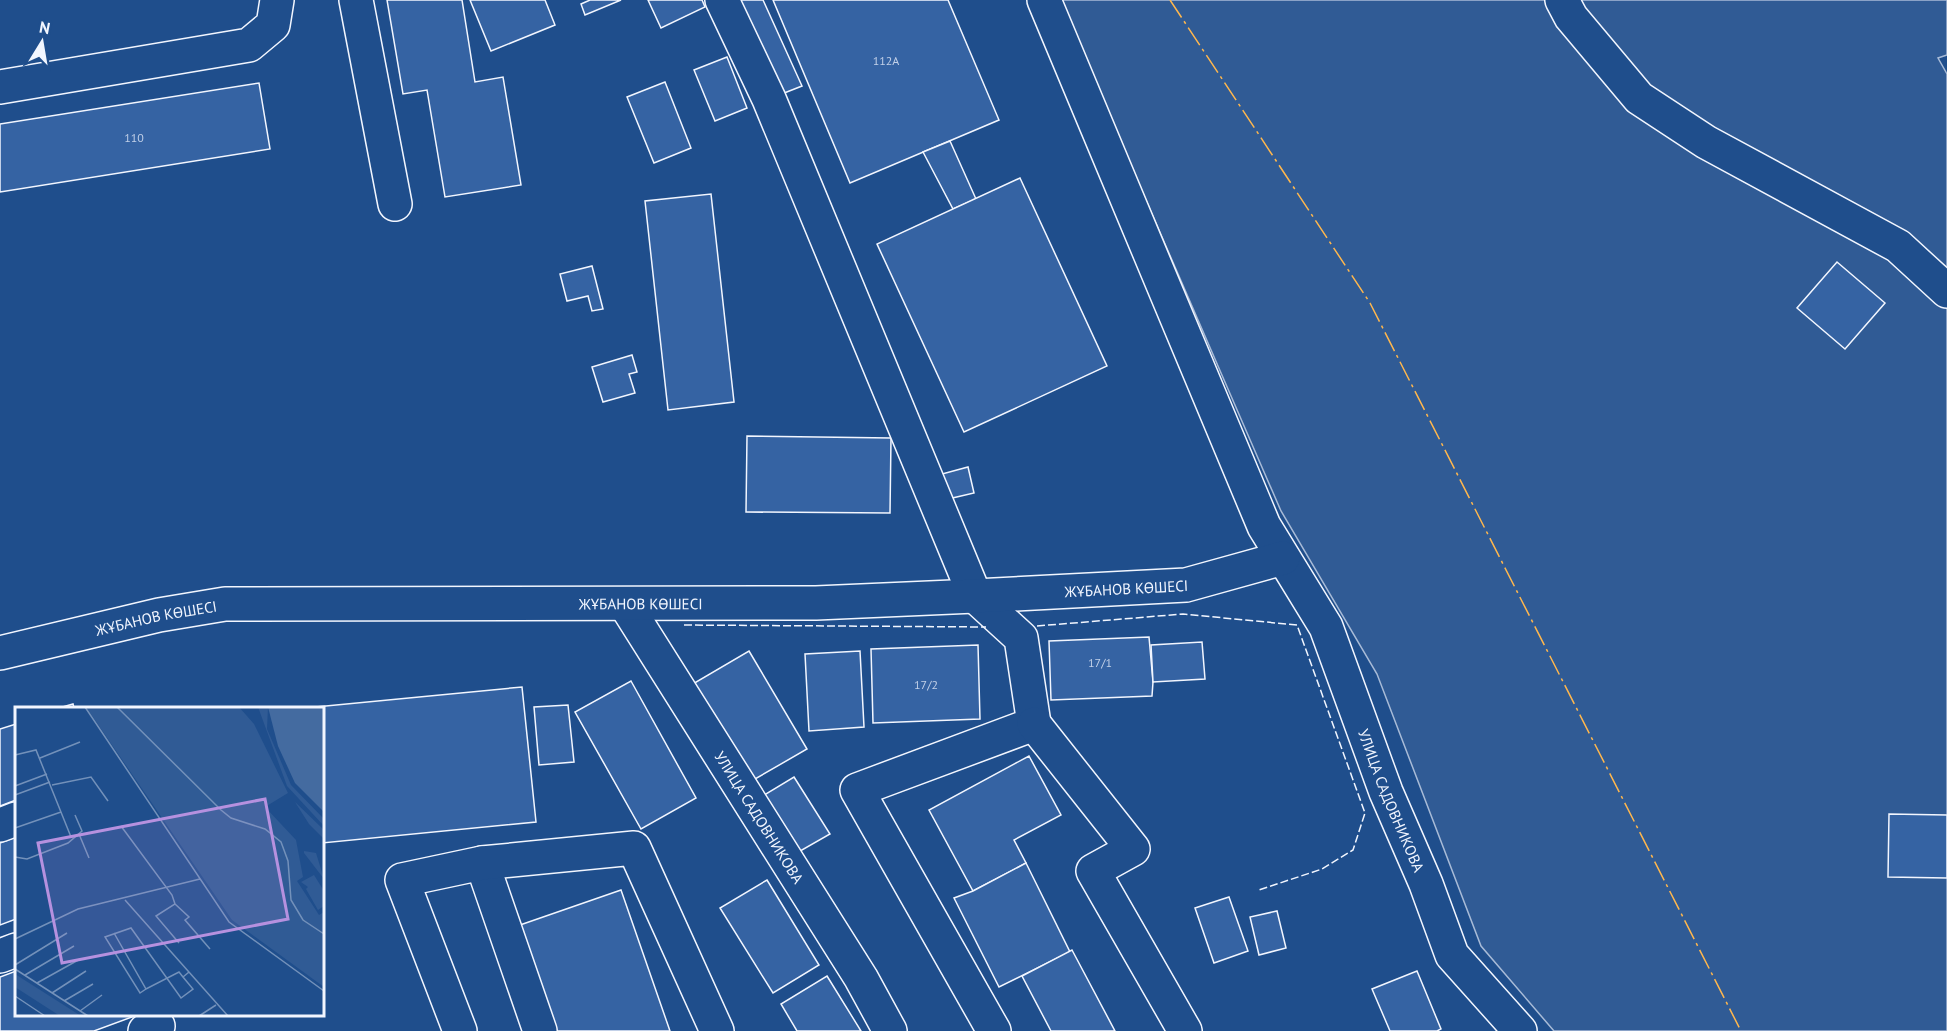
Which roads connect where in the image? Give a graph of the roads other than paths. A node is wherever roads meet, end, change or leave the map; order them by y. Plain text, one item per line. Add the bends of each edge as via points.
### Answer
1 (277, 0) edge
2 (356, 0) edge
3 (722, 0) edge
4 (1044, 0) edge
5 (1562, 0) edge
6 (0, 87) edge
7 (395, 204) dead end
8 (1947, 291) edge
9 (1283, 558) junction
10 (975, 597) junction
11 (625, 604) junction
12 (0, 653) edge
13 (1034, 724) junction
14 (15, 819) edge
15 (0, 825) edge
16 (482, 863) junction
17 (15, 950) edge
18 (0, 956) edge
19 (460, 1031) edge
20 (540, 1031) edge
21 (717, 1031) edge
22 (890, 1031) edge
23 (994, 1031) edge
24 (1185, 1031) edge
25 (1520, 1031) edge

1 - 6 street via 273,26 249,45
2 - 7 street
3 - 10 street via 769,99
4 - 9 street, УЛИЦА САДОВНИКОВА via 1264,526
5 - 8 street via 1571,17 1639,98 1706,142 1898,246
9 - 10 street, ЖҰБАНОВ КӨШЕСІ via 1186,585
9 - 25 street, УЛИЦА САДОВНИКОВА via 1326,627 1452,956
10 - 11 street, ЖҰБАНОВ КӨШЕСІ
10 - 13 street via 1021,638
11 - 12 street, ЖҰБАНОВ КӨШЕСІ via 225,604 159,615
11 - 22 street, УЛИЦА САДОВНИКОВА via 861,978
13 - 23 street via 857,790
13 - 24 street via 1133,849 1093,871
14 - 15 street
16 - 19 street via 402,880
16 - 20 street
16 - 21 street via 634,848
17 - 18 street

